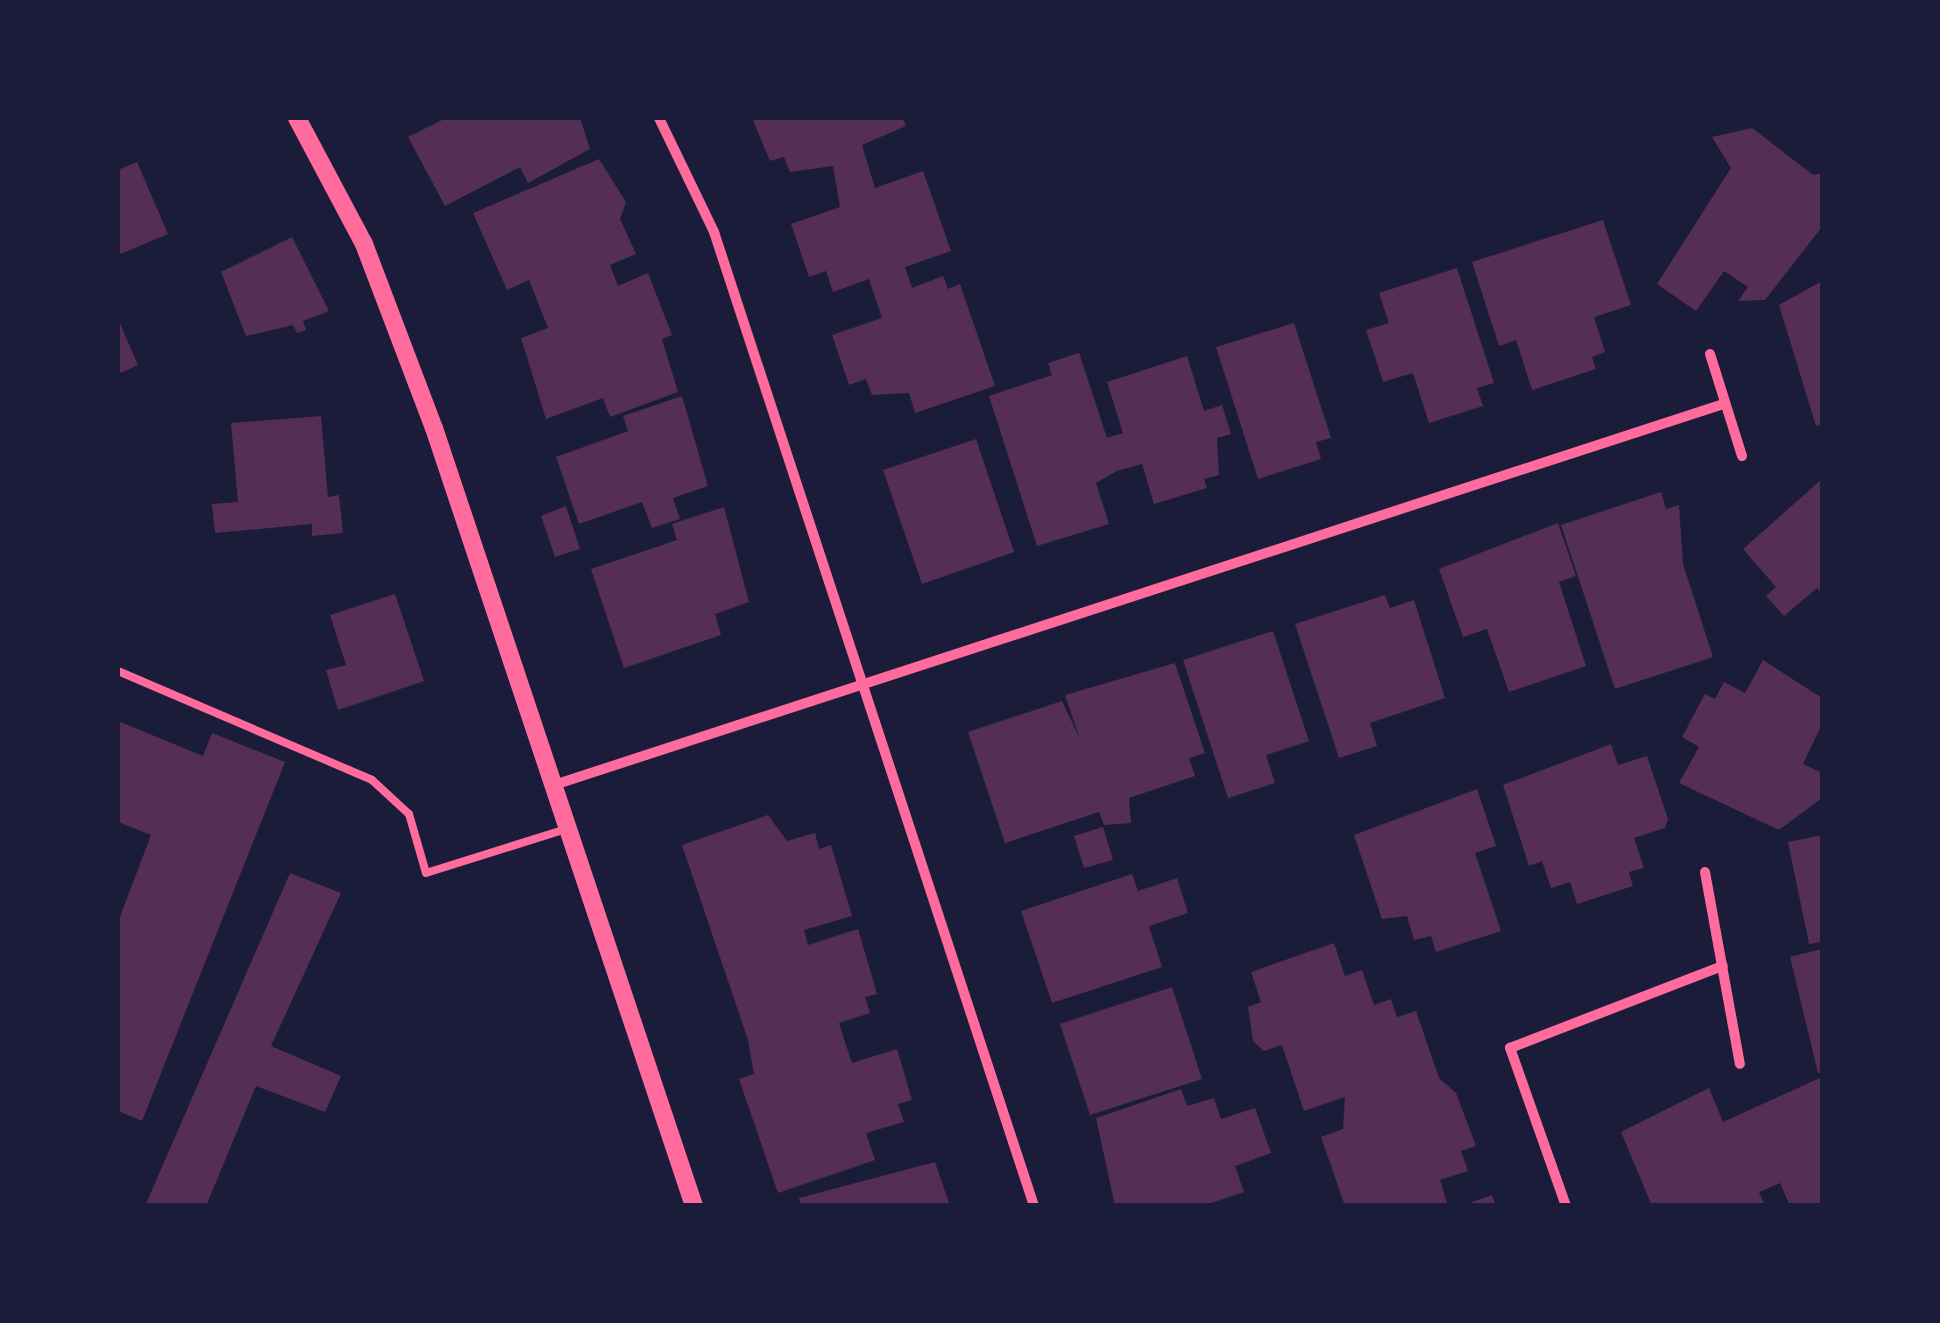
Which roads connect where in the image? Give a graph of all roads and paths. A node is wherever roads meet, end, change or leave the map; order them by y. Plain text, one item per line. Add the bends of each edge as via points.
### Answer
1 (297, 118) edge
2 (659, 118) edge
3 (1710, 354) dead end
4 (1723, 404) junction
5 (1742, 456) dead end
6 (118, 672) edge
7 (860, 686) junction
8 (554, 785) junction
9 (568, 828) junction
10 (1705, 872) dead end
11 (1722, 966) junction
12 (1740, 1064) dead end
13 (694, 1206) edge
14 (1034, 1206) edge
15 (1566, 1206) edge

1 - 8 street via 364,244
2 - 7 street via 714,232
3 - 4 street
4 - 5 street
4 - 7 street
6 - 9 lane via 372,780 409,814 426,872
7 - 8 street
7 - 14 street
8 - 9 street
9 - 13 street
10 - 11 street
11 - 12 street
11 - 15 street via 1510,1048

